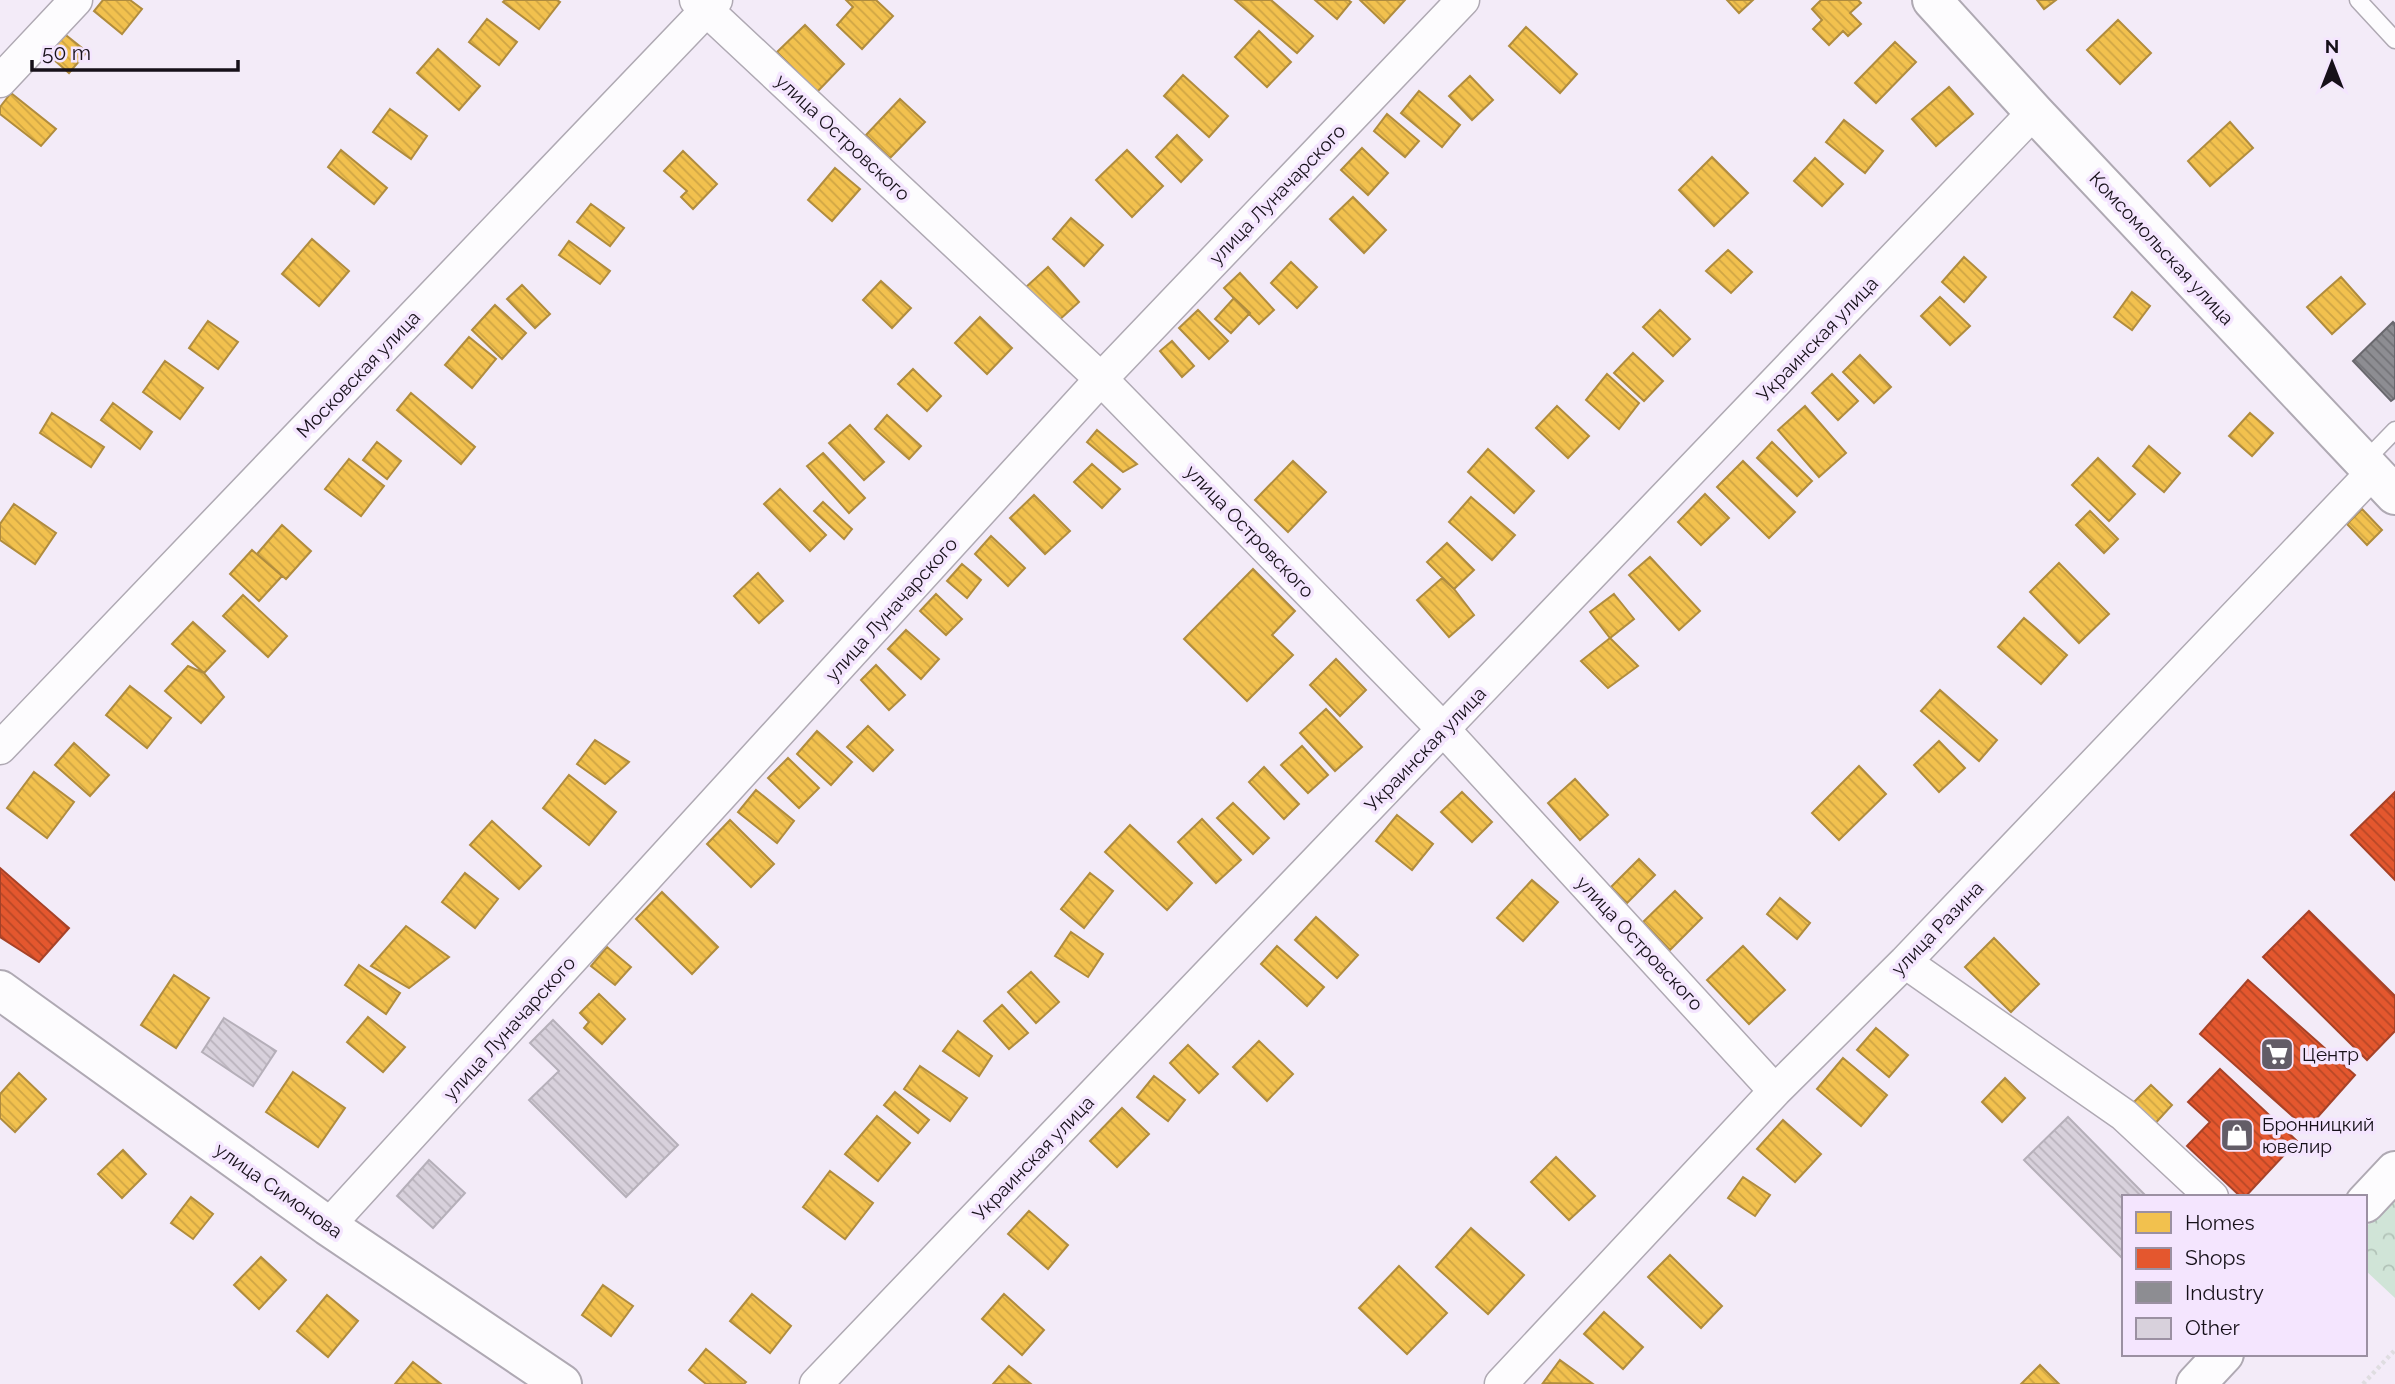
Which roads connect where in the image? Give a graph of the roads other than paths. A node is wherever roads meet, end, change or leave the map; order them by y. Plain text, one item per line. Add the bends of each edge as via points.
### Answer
1 (76, 0) edge
2 (1463, 0) edge
3 (2358, 0) edge
4 (707, 3) edge
5 (1945, 4) edge
6 (2395, 40) edge
7 (0, 81) edge
8 (2034, 112) junction
9 (1101, 379) junction
10 (2395, 430) edge
11 (2377, 476) edge
12 (1444, 730) junction
13 (0, 748) edge
14 (1905, 962) junction
15 (0, 990) edge
16 (1775, 1091) junction
17 (2395, 1171) edge
18 (2210, 1195) edge
19 (2367, 1201) edge
20 (328, 1226) junction
21 (2222, 1356) edge
22 (562, 1384) edge
23 (816, 1384) edge
24 (1501, 1384) edge
25 (2196, 1384) edge

1 - 7 street
2 - 9 street, улица Луначарского
3 - 6 lane
4 - 9 street, улица Островского
4 - 13 street, Московская улица
5 - 8 street, Комсомольская улица
8 - 11 street, Комсомольская улица
8 - 12 street, Украинская улица
9 - 12 street, улица Островского
9 - 20 street, улица Луначарского
10 - 11 lane
11 - 14 street, улица Разина
12 - 16 street, улица Островского
12 - 23 street, Украинская улица
14 - 16 street, улица Разина
14 - 18 street via 2124,1115
15 - 20 street, улица Симонова
16 - 24 street, улица Разина
17 - 19 street
20 - 22 street, улица Симонова
21 - 25 street

